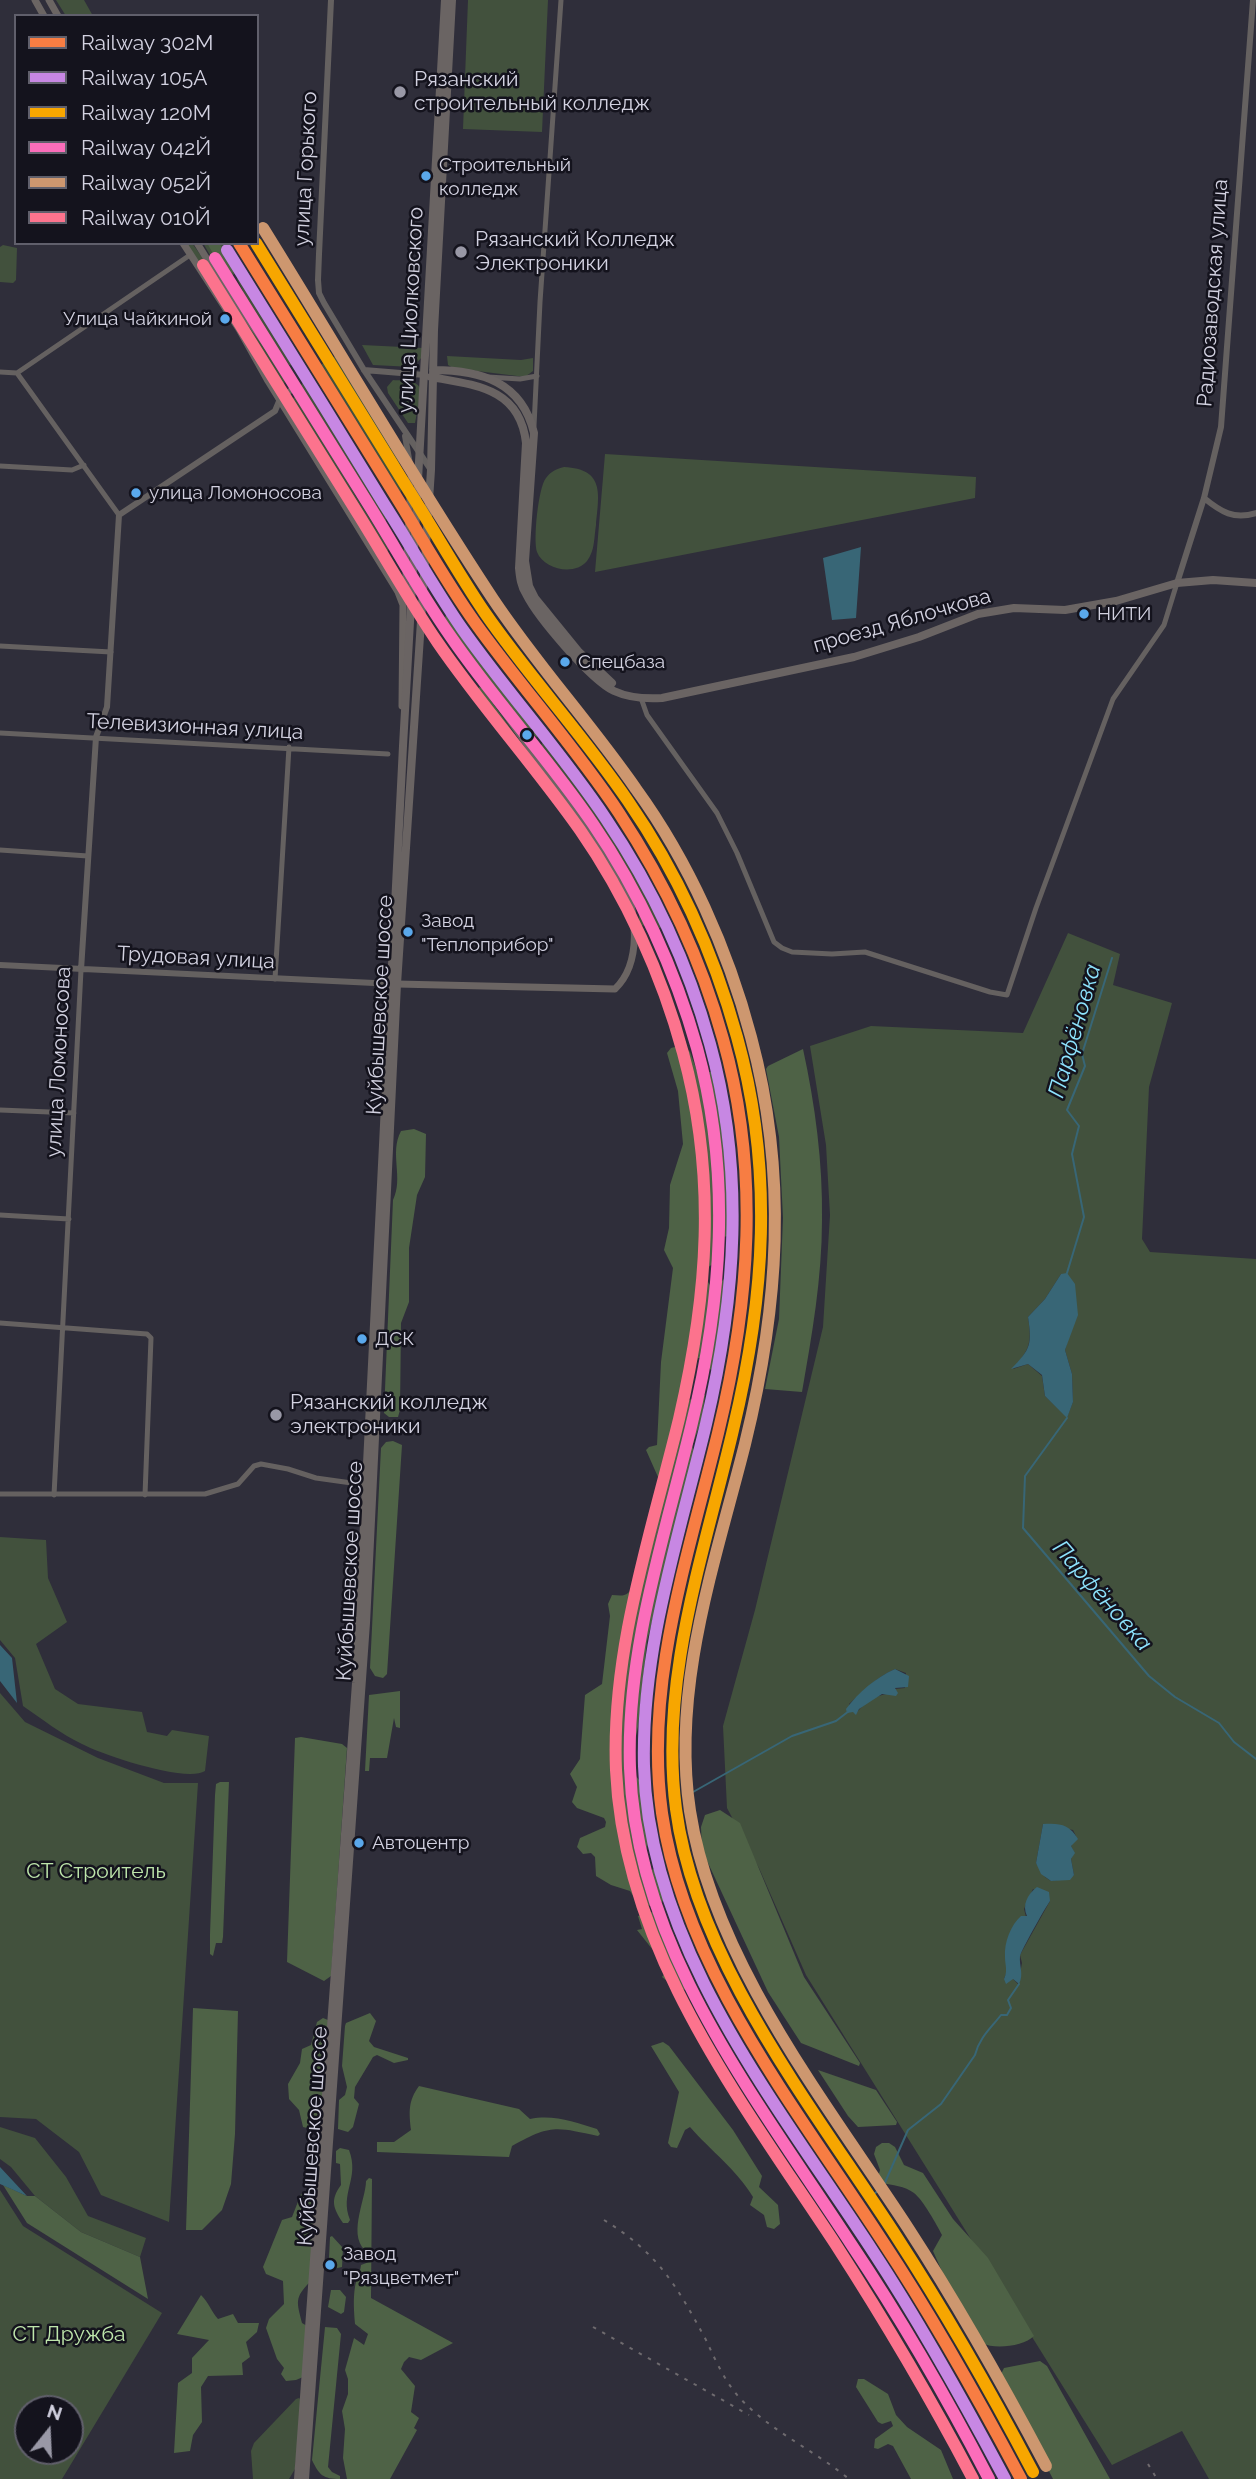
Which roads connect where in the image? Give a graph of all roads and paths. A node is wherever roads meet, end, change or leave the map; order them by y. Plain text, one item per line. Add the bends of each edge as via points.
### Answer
1 (331, 0) edge
2 (445, 0) edge
3 (452, 0) edge
4 (561, 0) edge
5 (1253, 0) edge
6 (184, 245) edge
7 (198, 245) edge
8 (190, 255) junction
9 (364, 370) junction
10 (0, 372) edge
11 (17, 373) junction
12 (430, 374) junction
13 (482, 376) junction
14 (537, 376) junction
15 (296, 386) junction
16 (280, 399) junction
17 (404, 431) junction
18 (534, 433) junction
19 (421, 456) junction
20 (84, 465) junction
21 (0, 466) edge
22 (431, 470) junction
23 (1204, 498) junction
24 (1256, 513) edge
25 (119, 515) junction
26 (1177, 583) junction
27 (1256, 583) edge
28 (403, 605) junction
29 (0, 646) edge
30 (111, 652) junction
31 (407, 663) joint
32 (417, 664) joint
33 (641, 698) junction
34 (0, 733) edge
35 (96, 737) junction
36 (402, 746) junction
37 (289, 747) junction
38 (388, 754) dead end
39 (0, 850) edge
40 (88, 856) junction
41 (0, 965) edge
42 (81, 970) junction
43 (275, 979) junction
44 (393, 984) junction
45 (0, 1110) edge
46 (74, 1113) junction
47 (0, 1215) edge
48 (69, 1219) junction
49 (0, 1323) edge
50 (64, 1327) junction
51 (367, 1485) junction
52 (0, 1494) edge
53 (54, 1495) junction
54 (145, 1495) junction
55 (298, 2479) edge
56 (305, 2479) edge

1 - 9 street, улица Горького via 319,293
2 - 12 main road, улица Циолковского
3 - 12 main road, улица Циолковского
4 - 14 street
5 - 23 street, Радиозаводская улица via 1221,428
6 - 8 main road
7 - 15 main road
8 - 11 street
8 - 16 main road
9 - 12 street
9 - 17 street, улица Горького
10 - 11 street
11 - 20 street
12 - 13 main road
12 - 19 main road, улица Циолковского
12 - 22 main road, улица Циолковского
12 - 33 main road, проезд Яблочкова via 478,385 516,411 526,443 519,568 522,587 536,611 595,677 612,690
13 - 14 street
13 - 18 main road via 515,395 530,415
14 - 18 street
15 - 16 street
15 - 44 main road, bridge via 440,621 630,897 634,930 629,971 615,989
16 - 25 street via 271,414
16 - 28 main road
17 - 19 street, улица Горького
17 - 28 street, Куйбышевское шоссе via 411,470
18 - 33 main road via 525,561 529,586 607,681
19 - 22 street, улица Горького
19 - 31 main road, улица Циолковского
20 - 21 street via 72,470
20 - 25 street
22 - 32 main road, улица Циолковского
23 - 24 street via 1229,515
23 - 26 street, Радиозаводская улица
25 - 30 street, улица Ломоносова
26 - 27 main road, проезд Яблочкова
26 - 33 main road, проезд Яблочкова via 1065,610 1014,608 978,614 855,657 662,698
26 - 33 street via 1164,625 1114,699 1007,995 865,952 792,952 774,942 717,813 648,715
28 - 36 main road, Куйбышевское шоссе
29 - 30 street
30 - 35 street, улица Ломоносова via 107,707
31 - 36 main road, Куйбышевское шоссе
32 - 44 main road, Куйбышевское шоссе
34 - 35 street, Телевизионная улица
35 - 37 street, Телевизионная улица
35 - 40 street, улица Ломоносова
36 - 44 main road, Куйбышевское шоссе
37 - 38 street, Телевизионная улица
37 - 43 street
39 - 40 street
40 - 42 street, улица Ломоносова
41 - 42 street, Трудовая улица
42 - 43 street, Трудовая улица
42 - 46 street, улица Ломоносова
43 - 44 street, Трудовая улица
44 - 51 main road, Куйбышевское шоссе
44 - 56 main road, Куйбышевское шоссе via 366,1623
45 - 46 street
46 - 48 street, улица Ломоносова
47 - 48 street
48 - 50 street, улица Ломоносова
49 - 50 street
50 - 53 street, улица Ломоносова
50 - 54 street via 151,1338
51 - 54 street via 261,1464 238,1484 205,1494
51 - 55 main road, Куйбышевское шоссе
52 - 53 street
53 - 54 street

